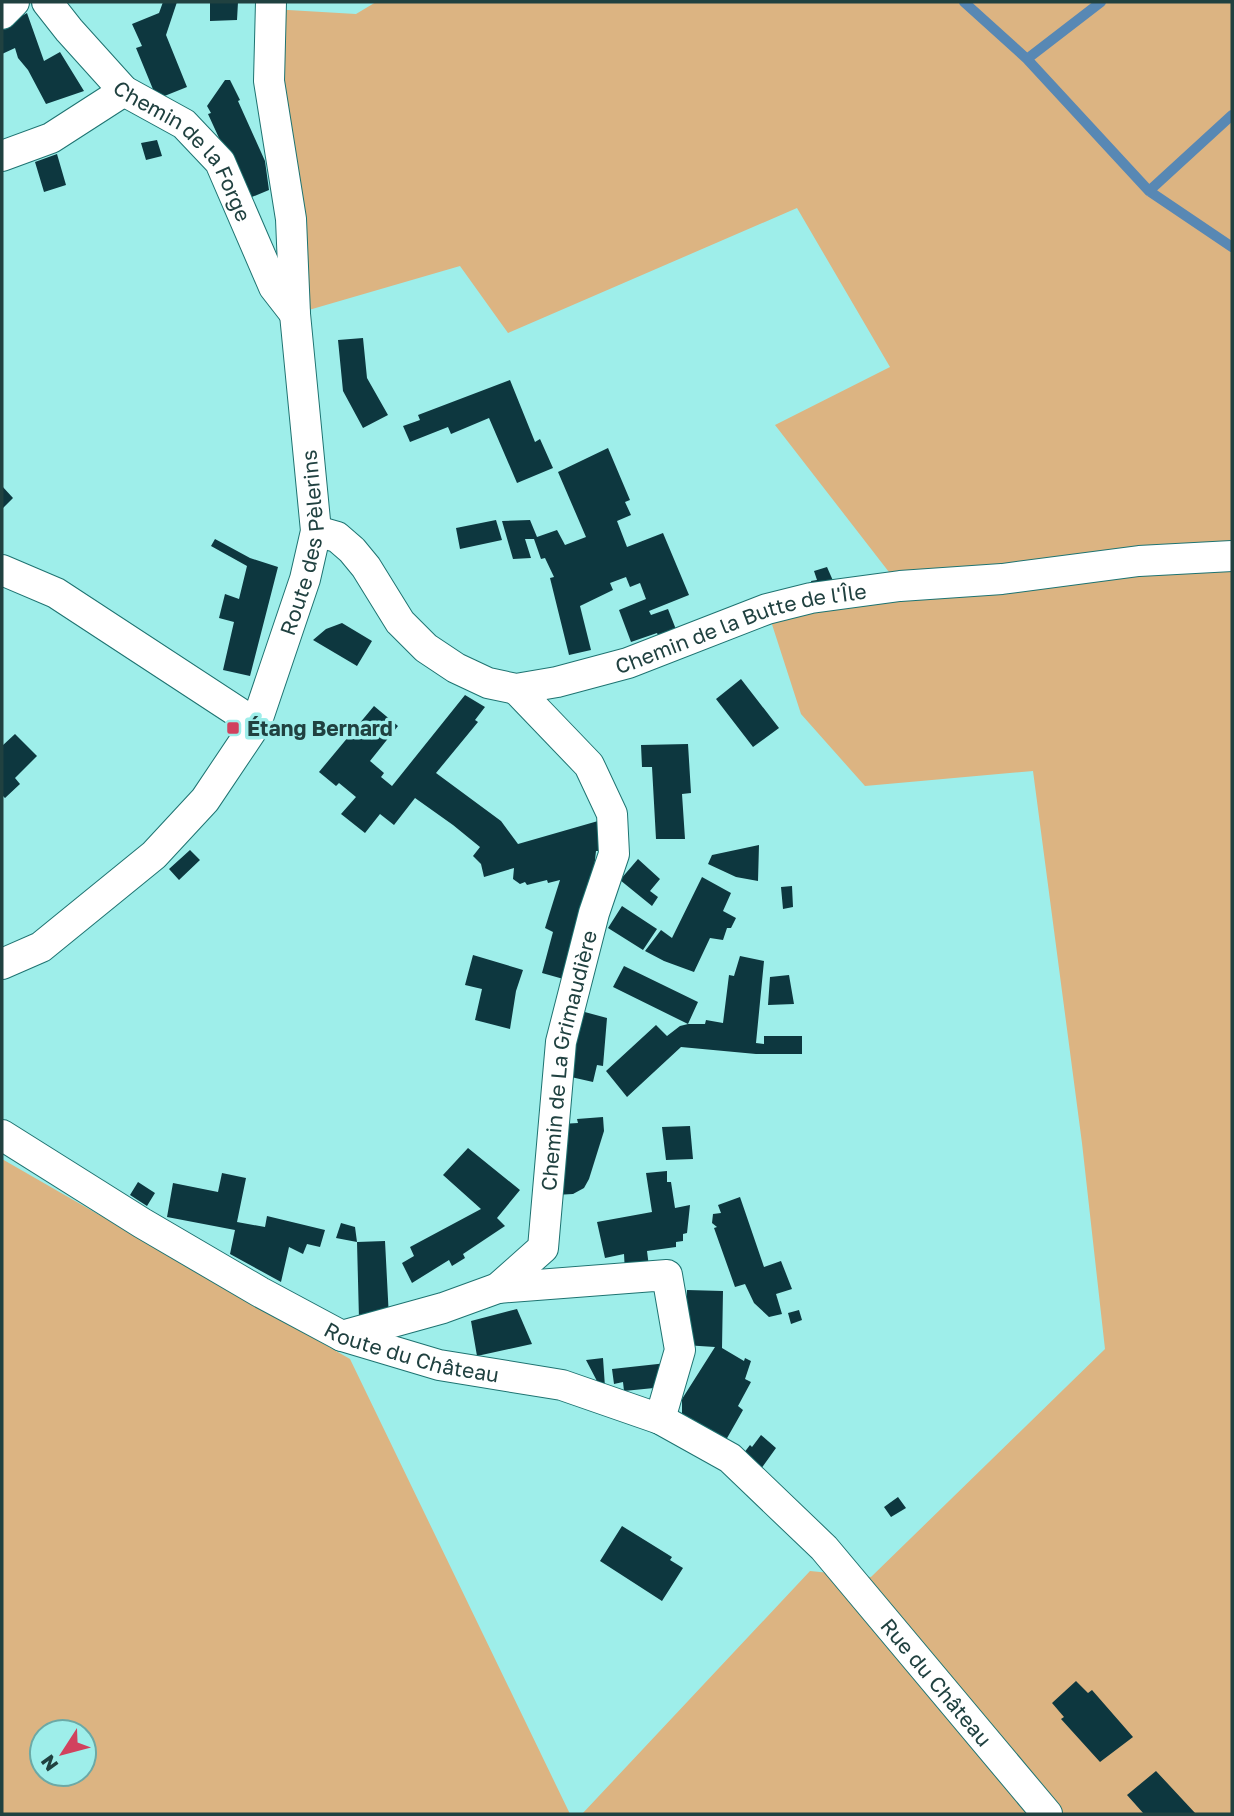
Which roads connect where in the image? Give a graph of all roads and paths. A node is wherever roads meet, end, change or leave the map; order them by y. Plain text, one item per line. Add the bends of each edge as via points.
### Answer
1 (14, 2) edge
2 (47, 2) edge
3 (271, 2) edge
4 (2, 14) edge
5 (124, 91) junction
6 (2, 156) edge
7 (295, 314) junction
8 (316, 531) junction
9 (1232, 555) edge
10 (2, 570) edge
11 (516, 690) junction
12 (256, 724) junction
13 (2, 964) edge
14 (2, 1135) edge
15 (498, 1288) junction
16 (342, 1336) junction
17 (660, 1419) junction
18 (824, 1548) joint
19 (1047, 1814) edge

1 - 4 street
2 - 5 street, Chemin de la Forge
3 - 7 street, Route des Pèlerins via 269,81 291,219
5 - 6 street via 51,138
5 - 7 street, Chemin de la Forge via 184,124 220,162 274,286
7 - 8 street, Route des Pèlerins
8 - 11 street, Chemin de la Butte de l'Île via 337,537 352,550 400,622 425,648 488,683
8 - 12 street, Route des Pèlerins via 305,579
9 - 11 street, Chemin de la Butte de l'Île via 811,598 767,609 628,663
10 - 12 street via 56,593
11 - 15 street, Chemin de La Grimaudière via 589,765 612,814 614,854 561,1042 543,1248
12 - 13 street, Route des Pèlerins via 205,800 154,855 41,947
14 - 16 street, Route du Château via 260,1293
15 - 16 street, Chemin de La Grimaudière
15 - 17 street via 667,1275 680,1349
16 - 17 street, Route du Château via 439,1365 562,1385
17 - 18 street, Route du Château via 730,1458
18 - 19 street, Rue du Château

